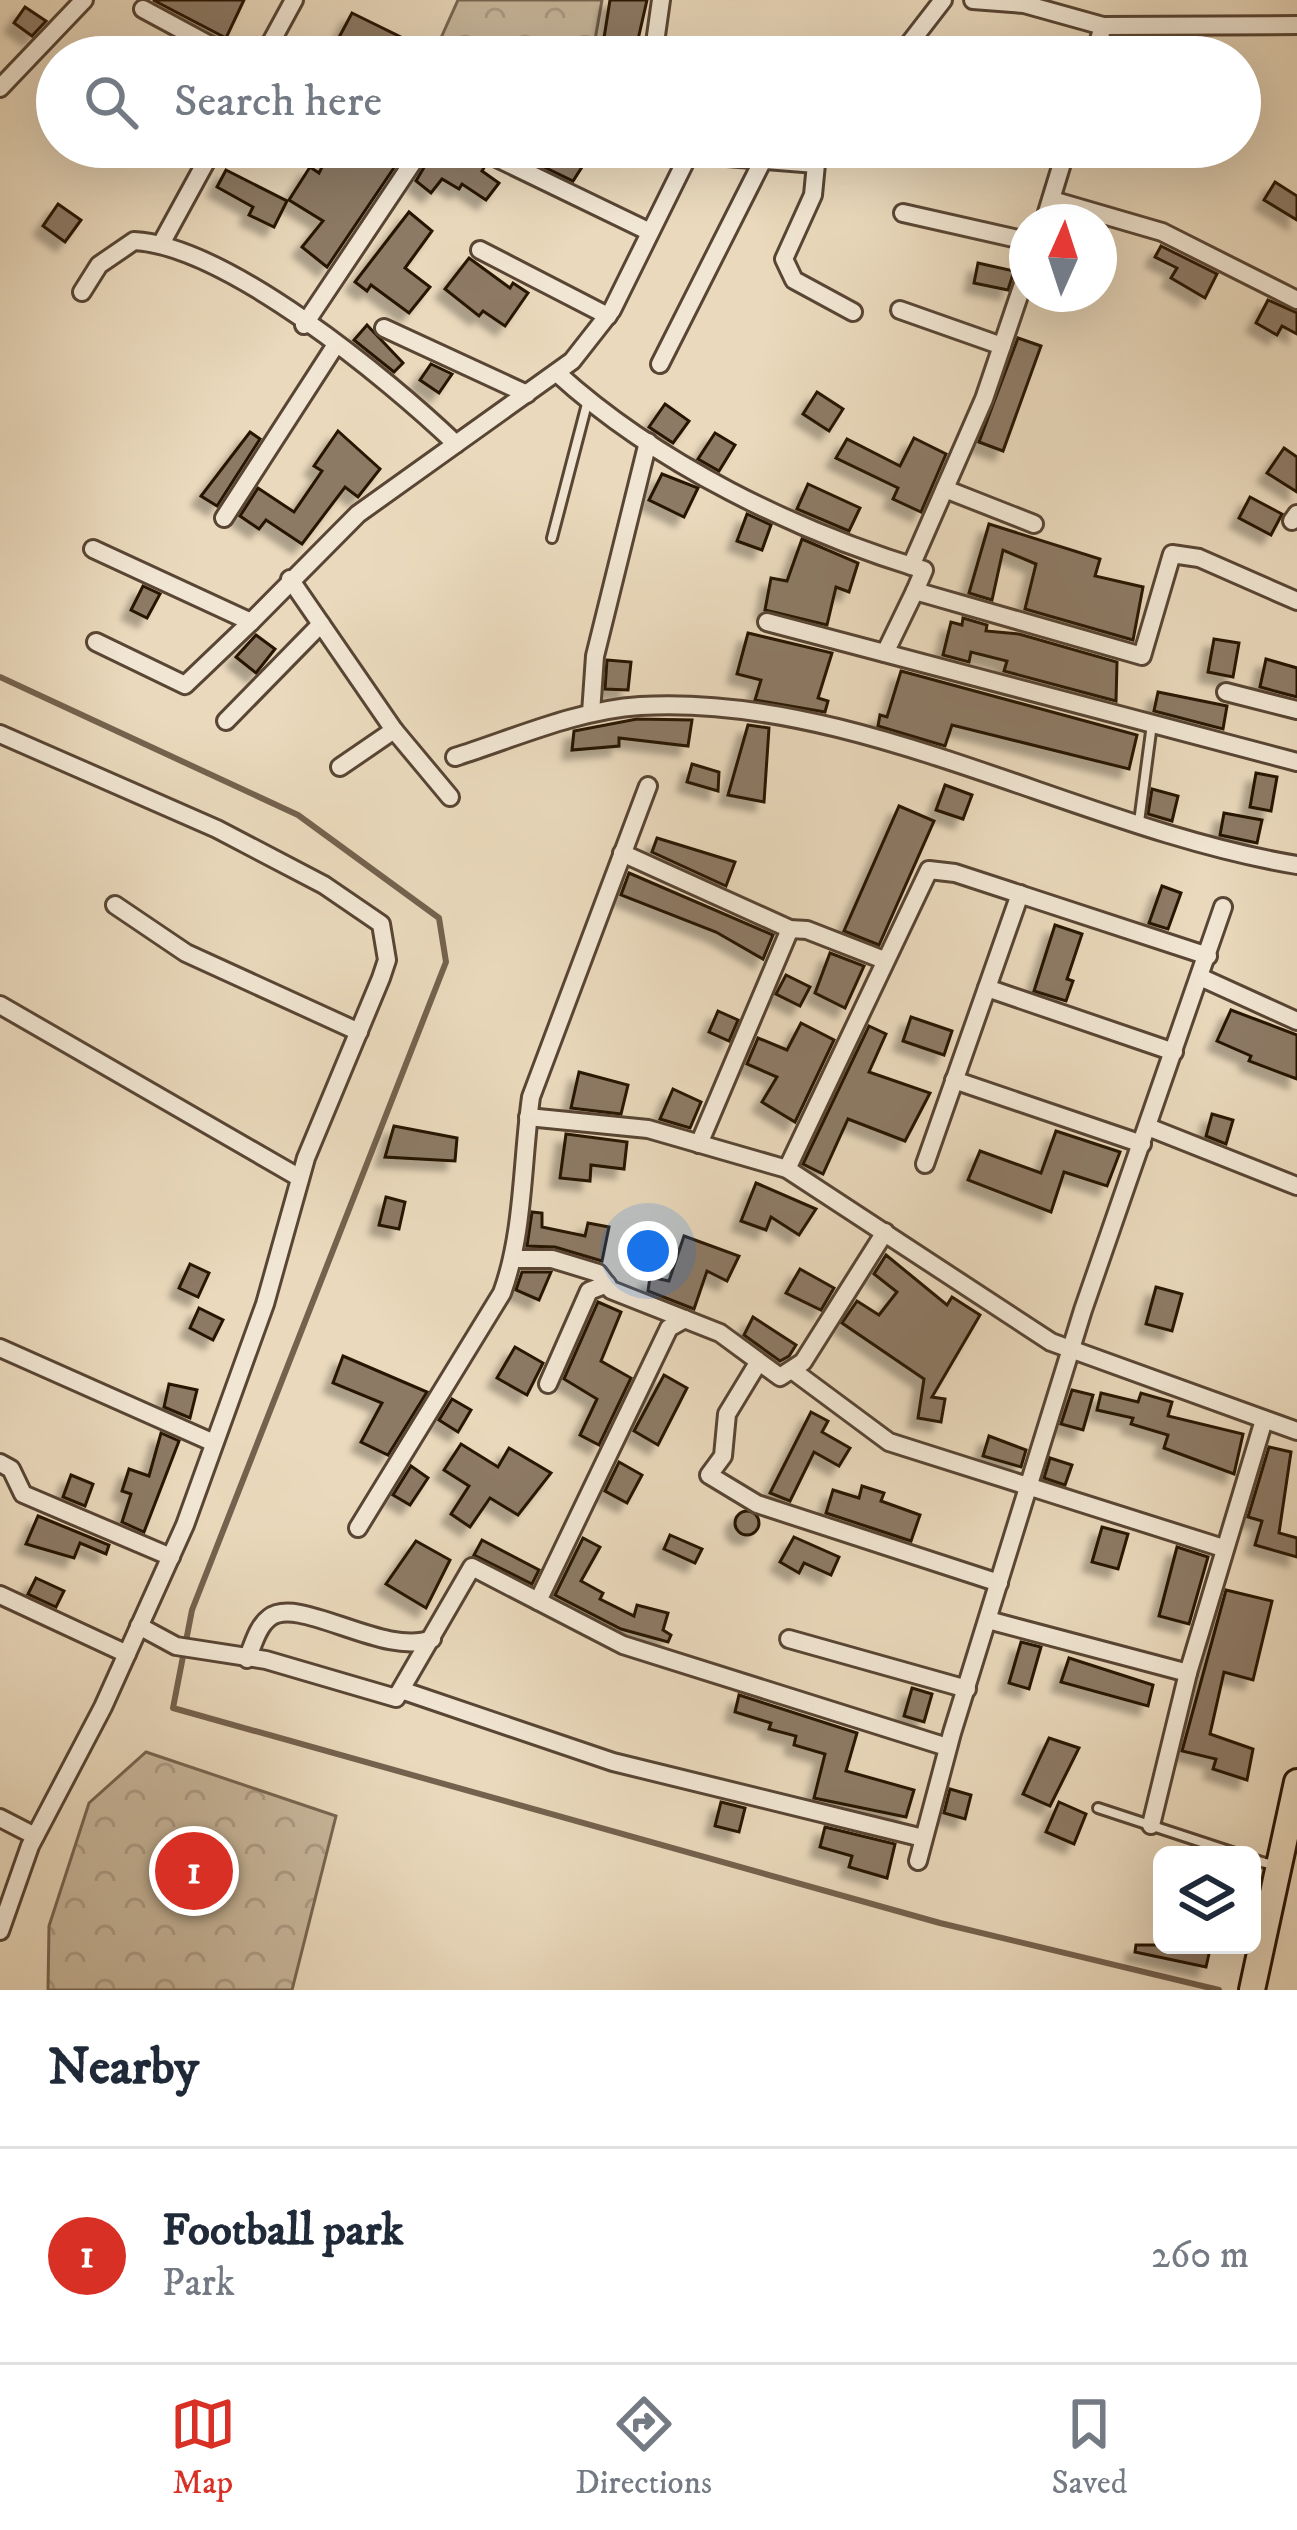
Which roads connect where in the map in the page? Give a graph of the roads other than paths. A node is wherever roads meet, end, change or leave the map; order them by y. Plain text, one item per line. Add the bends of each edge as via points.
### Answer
1 (84, 0) edge
2 (294, 0) edge
3 (661, 0) edge
4 (943, 0) edge
5 (973, 0) edge
6 (143, 9) dead end
7 (1297, 25) edge
8 (1103, 26) junction
9 (50, 36) edge
10 (193, 36) edge
11 (274, 36) edge
12 (656, 36) edge
13 (915, 36) edge
14 (1100, 36) edge
15 (36, 50) edge
16 (0, 88) edge
17 (203, 168) edge
18 (408, 168) edge
19 (517, 168) edge
20 (681, 168) edge
21 (759, 168) edge
22 (816, 168) edge
23 (1061, 168) edge
24 (1052, 200) junction
25 (1051, 204) edge
26 (903, 213) dead end
27 (650, 232) junction
28 (1009, 237) edge
29 (161, 244) junction
30 (480, 250) dead end
31 (82, 292) dead end
32 (1297, 300) edge
33 (900, 310) dead end
34 (853, 312) dead end
35 (1013, 312) edge
36 (608, 316) junction
37 (304, 325) junction
38 (384, 328) dead end
39 (335, 346) junction
40 (1002, 346) junction
41 (660, 364) dead end
42 (557, 373) junction
43 (527, 394) junction
44 (589, 399) junction
45 (648, 442) junction
46 (456, 443) junction
47 (944, 489) junction
48 (224, 518) dead end
49 (1034, 524) dead end
50 (552, 538) dead end
51 (93, 549) dead end
52 (911, 566) junction
53 (290, 579) junction
54 (915, 591) junction
55 (1297, 602) edge
56 (250, 622) junction
57 (766, 622) dead end
58 (321, 624) junction
59 (96, 642) dead end
60 (885, 653) junction
61 (1226, 692) dead end
62 (1297, 710) edge
63 (591, 713) junction
64 (226, 721) dead end
65 (1152, 722) junction
66 (394, 730) junction
67 (0, 734) edge
68 (455, 757) dead end
69 (1297, 761) edge
70 (340, 766) dead end
71 (648, 786) dead end
72 (450, 796) dead end
73 (1138, 824) junction
74 (622, 854) junction
75 (1297, 865) edge
76 (1020, 894) junction
77 (115, 905) dead end
78 (1223, 907) dead end
79 (790, 929) junction
80 (1208, 956) junction
81 (884, 960) junction
82 (1200, 977) junction
83 (987, 988) junction
84 (0, 1005) edge
85 (1297, 1021) edge
86 (359, 1032) junction
87 (1174, 1052) junction
88 (954, 1080) junction
89 (528, 1117) junction
90 (1145, 1136) junction
91 (700, 1144) junction
92 (925, 1164) dead end
93 (787, 1169) junction
94 (300, 1178) junction
95 (1297, 1186) edge
96 (885, 1232) junction
97 (516, 1259) junction
98 (607, 1284) junction
99 (685, 1319) junction
100 (0, 1348) edge
101 (1071, 1349) junction
102 (758, 1364) junction
103 (792, 1370) junction
104 (548, 1384) dead end
105 (1264, 1420) junction
106 (1297, 1431) edge
107 (214, 1443) junction
108 (0, 1463) edge
109 (1029, 1486) junction
110 (358, 1528) dead end
111 (1223, 1547) junction
112 (171, 1556) junction
113 (999, 1583) junction
114 (0, 1595) edge
115 (538, 1601) junction
116 (988, 1620) junction
117 (140, 1626) junction
118 (432, 1639) junction
119 (789, 1639) dead end
120 (127, 1654) junction
121 (247, 1659) junction
122 (1188, 1673) junction
123 (967, 1689) junction
124 (404, 1691) junction
125 (947, 1747) junction
126 (1297, 1782) edge
127 (1098, 1808) dead end
128 (0, 1818) edge
129 (1151, 1825) junction
130 (35, 1836) junction
131 (923, 1838) junction
132 (1214, 1846) edge
133 (1261, 1861) edge
134 (918, 1862) dead end
135 (1279, 1868) junction
136 (0, 1931) edge
137 (1254, 1984) edge

1 - 9 street
2 - 11 street
3 - 12 street
4 - 13 street
5 - 8 street via 1024,4
6 - 10 street
7 - 8 street
8 - 14 street
15 - 16 street
17 - 29 street
18 - 37 street
19 - 27 street
20 - 27 street
21 - 41 street
22 - 34 street via 813,195 784,259 787,271
23 - 24 street
24 - 25 street
24 - 32 street via 1162,232
26 - 28 street
27 - 36 street
29 - 31 street via 120,249
29 - 37 street via 212,264
30 - 36 street
33 - 40 street
35 - 40 street
36 - 42 street
37 - 39 street
38 - 43 street
39 - 46 street
39 - 48 street
40 - 47 street
42 - 43 street
42 - 44 street
43 - 46 street
44 - 45 street
44 - 50 lane
45 - 52 street via 740,494
45 - 63 street via 595,656
46 - 53 street via 358,514
47 - 49 street
47 - 52 street
51 - 56 street
52 - 54 street via 924,570
53 - 56 street
53 - 58 street
54 - 55 street via 1142,656 1172,554
54 - 60 street
56 - 59 street via 185,685
57 - 60 street
58 - 64 street
58 - 66 street
60 - 65 street
61 - 62 street
63 - 68 street
63 - 73 street via 673,706 788,721
65 - 69 street
65 - 73 lane
66 - 70 street
66 - 72 street
67 - 86 street via 217,829 368,911 380,924 386,960
71 - 74 street
73 - 75 street
74 - 79 street
74 - 89 street via 572,974
76 - 80 street
76 - 81 street via 929,870
76 - 83 street
77 - 86 street via 187,953
78 - 80 street
79 - 81 street
79 - 91 street
80 - 82 street
81 - 93 street
82 - 85 street
82 - 87 street
83 - 87 street
83 - 88 street
84 - 94 street
86 - 94 street
87 - 90 street
88 - 90 street
88 - 92 street
89 - 91 street via 648,1129
89 - 97 street
90 - 95 street
90 - 101 street
91 - 93 street
93 - 96 street
94 - 107 street
96 - 101 street
96 - 103 street
97 - 98 street via 581,1265
97 - 110 street
98 - 99 street
98 - 104 street via 589,1292
99 - 102 street via 720,1333
99 - 115 street via 669,1328
100 - 107 street
101 - 105 street
101 - 109 street
102 - 103 street via 780,1377
102 - 113 street via 728,1414 723,1456 709,1475 757,1504
103 - 109 street via 889,1442
105 - 106 street
105 - 111 street
107 - 112 street
108 - 112 street via 23,1494
109 - 111 street
109 - 113 street
111 - 122 street
112 - 117 street
113 - 116 street
114 - 120 street
115 - 118 street via 472,1567
115 - 125 street via 623,1646
116 - 122 street
116 - 123 street
117 - 120 street
117 - 121 street via 176,1646
118 - 121 street via 399,1646 278,1613 266,1619
118 - 124 street
119 - 123 street
120 - 130 street
121 - 124 street via 383,1696
122 - 129 street
123 - 125 street
124 - 131 street via 614,1762
125 - 131 street
126 - 135 main road
127 - 129 lane
128 - 130 street
129 - 132 lane
130 - 136 street
131 - 134 street
133 - 135 lane
135 - 137 main road

